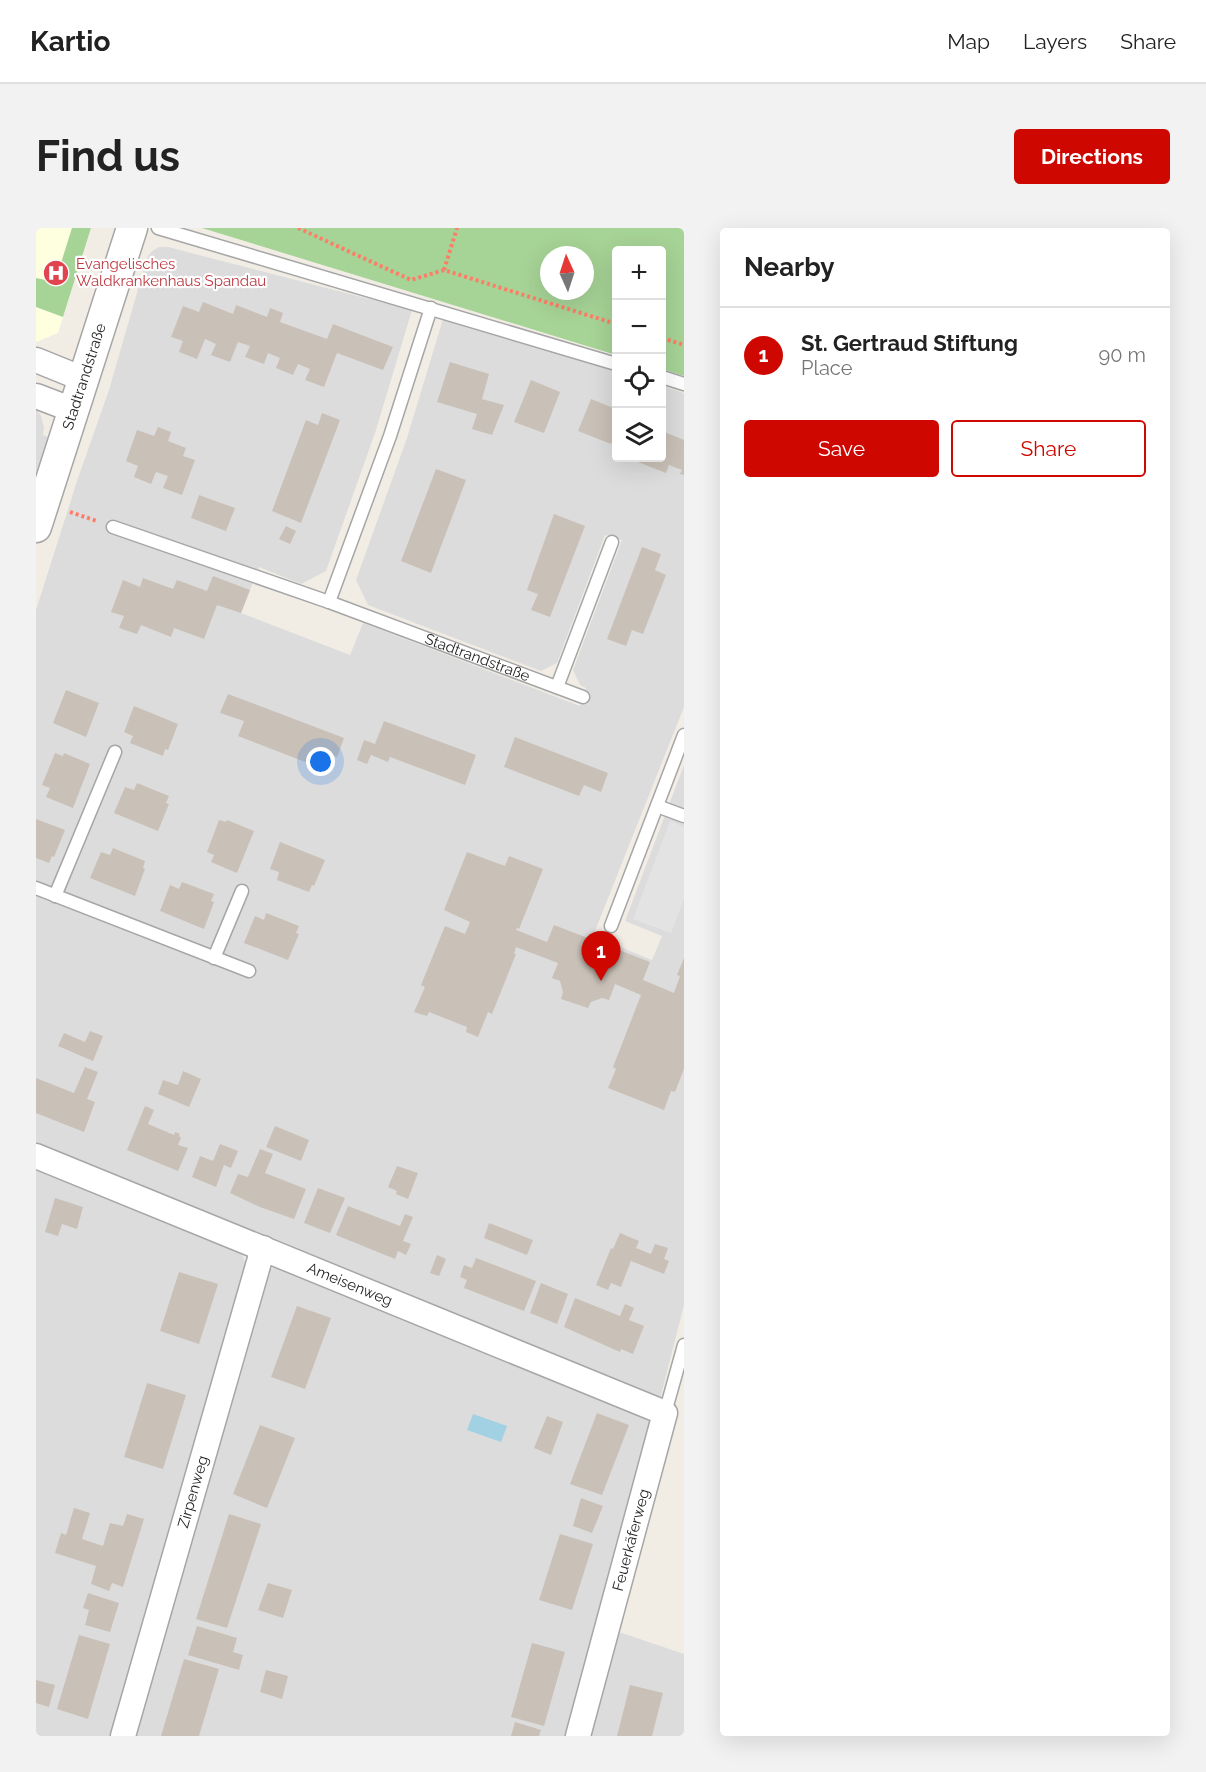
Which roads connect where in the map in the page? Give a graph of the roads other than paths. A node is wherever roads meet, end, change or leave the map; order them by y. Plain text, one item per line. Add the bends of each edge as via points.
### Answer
1 (132, 228) edge
2 (158, 228) edge
3 (431, 308) junction
4 (36, 360) edge
5 (612, 363) edge
6 (83, 379) junction
7 (666, 379) edge
8 (684, 384) edge
9 (36, 396) edge
10 (73, 410) junction
11 (40, 515) edge
12 (113, 527) road end
13 (612, 542) dead end
14 (329, 602) junction
15 (557, 687) junction
16 (583, 697) dead end
17 (684, 735) edge
18 (115, 752) dead end
19 (657, 806) junction
20 (684, 816) edge
21 (36, 888) edge
22 (242, 891) dead end
23 (55, 896) junction
24 (610, 926) dead end
25 (214, 958) junction
26 (249, 971) dead end
27 (36, 1156) edge
28 (263, 1248) junction
29 (684, 1345) edge
30 (665, 1413) junction
31 (123, 1736) edge
32 (578, 1736) edge

1 - 6 street, Stadtrandstraße
2 - 3 lane
3 - 5 lane
3 - 14 lane
4 - 6 street
6 - 10 street, Stadtrandstraße
7 - 8 lane
9 - 10 street
10 - 11 street, Stadtrandstraße
12 - 14 lane, Stadtrandstraße
13 - 15 lane
14 - 15 lane, Stadtrandstraße
15 - 16 lane, Stadtrandstraße
17 - 19 lane
18 - 23 lane
19 - 20 lane
19 - 24 lane
21 - 23 lane
22 - 25 lane
23 - 25 lane
25 - 26 lane
27 - 28 street, Ameisenweg
28 - 30 street, Ameisenweg
28 - 31 street, Zirpenweg
29 - 30 lane, Feuerkäferweg
30 - 32 street, Feuerkäferweg

